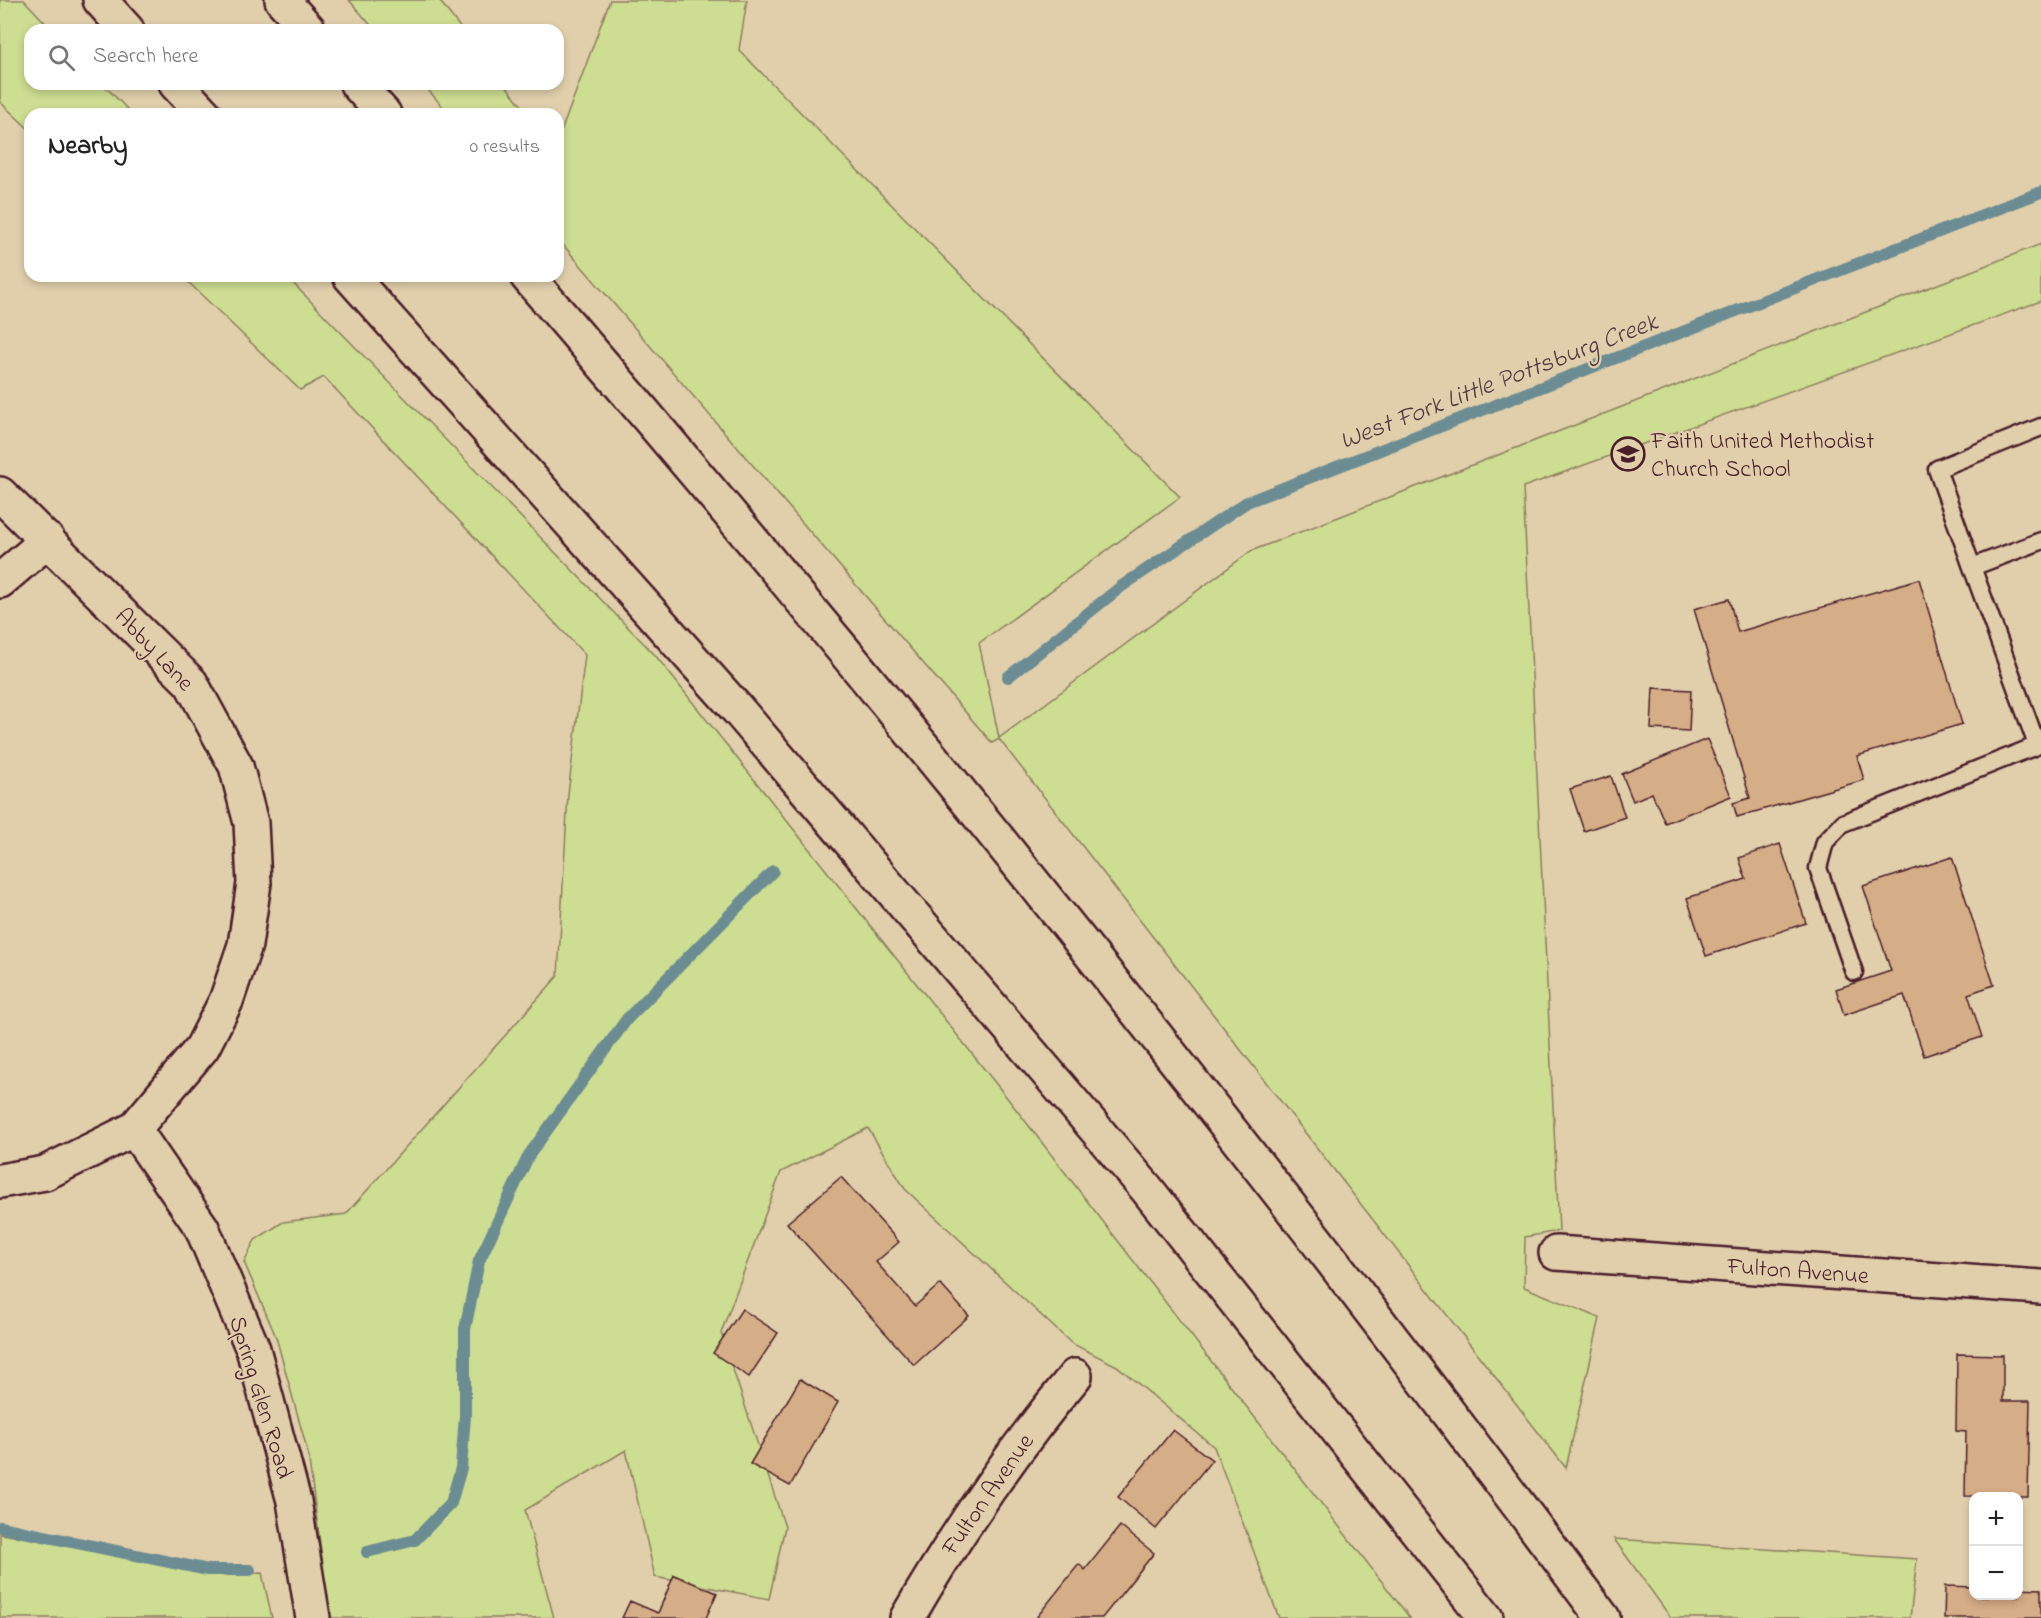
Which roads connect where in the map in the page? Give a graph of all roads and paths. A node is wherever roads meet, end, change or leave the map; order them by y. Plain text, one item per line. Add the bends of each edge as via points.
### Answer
1 (100, 0) edge
2 (282, 0) edge
3 (122, 24) edge
4 (304, 24) edge
5 (182, 90) edge
6 (362, 90) edge
7 (198, 108) edge
8 (379, 108) edge
9 (355, 282) edge
10 (532, 282) edge
11 (2041, 427) edge
12 (0, 494) edge
13 (48, 540) junction
14 (2041, 541) edge
15 (1972, 567) junction
16 (0, 581) edge
17 (2039, 745) edge
18 (1854, 972) dead end
19 (134, 1129) junction
20 (0, 1181) edge
21 (1556, 1253) dead end
22 (2041, 1287) edge
23 (1075, 1376) dead end
24 (312, 1618) edge
25 (907, 1618) edge
26 (1486, 1618) edge
27 (1603, 1618) edge

1 - 3 main road
2 - 4 main road
5 - 7 main road
6 - 8 main road
9 - 26 main road via 738,710 1138,1179
10 - 27 main road via 864,676 1130,1002 1329,1254
11 - 15 lane via 1937,469
12 - 13 main road, Abby Lane
13 - 16 main road
13 - 19 main road, Abby Lane via 190,683 236,766 251,823 254,883 245,945 226,1000 202,1048
14 - 15 lane
15 - 17 lane
17 - 18 lane via 1843,823 1825,842 1818,868
19 - 20 main road via 45,1173
19 - 24 main road, Spring Glen Road via 202,1228 253,1349 294,1501
21 - 22 main road, Fulton Avenue
23 - 25 main road, Fulton Avenue via 1043,1414 937,1566

